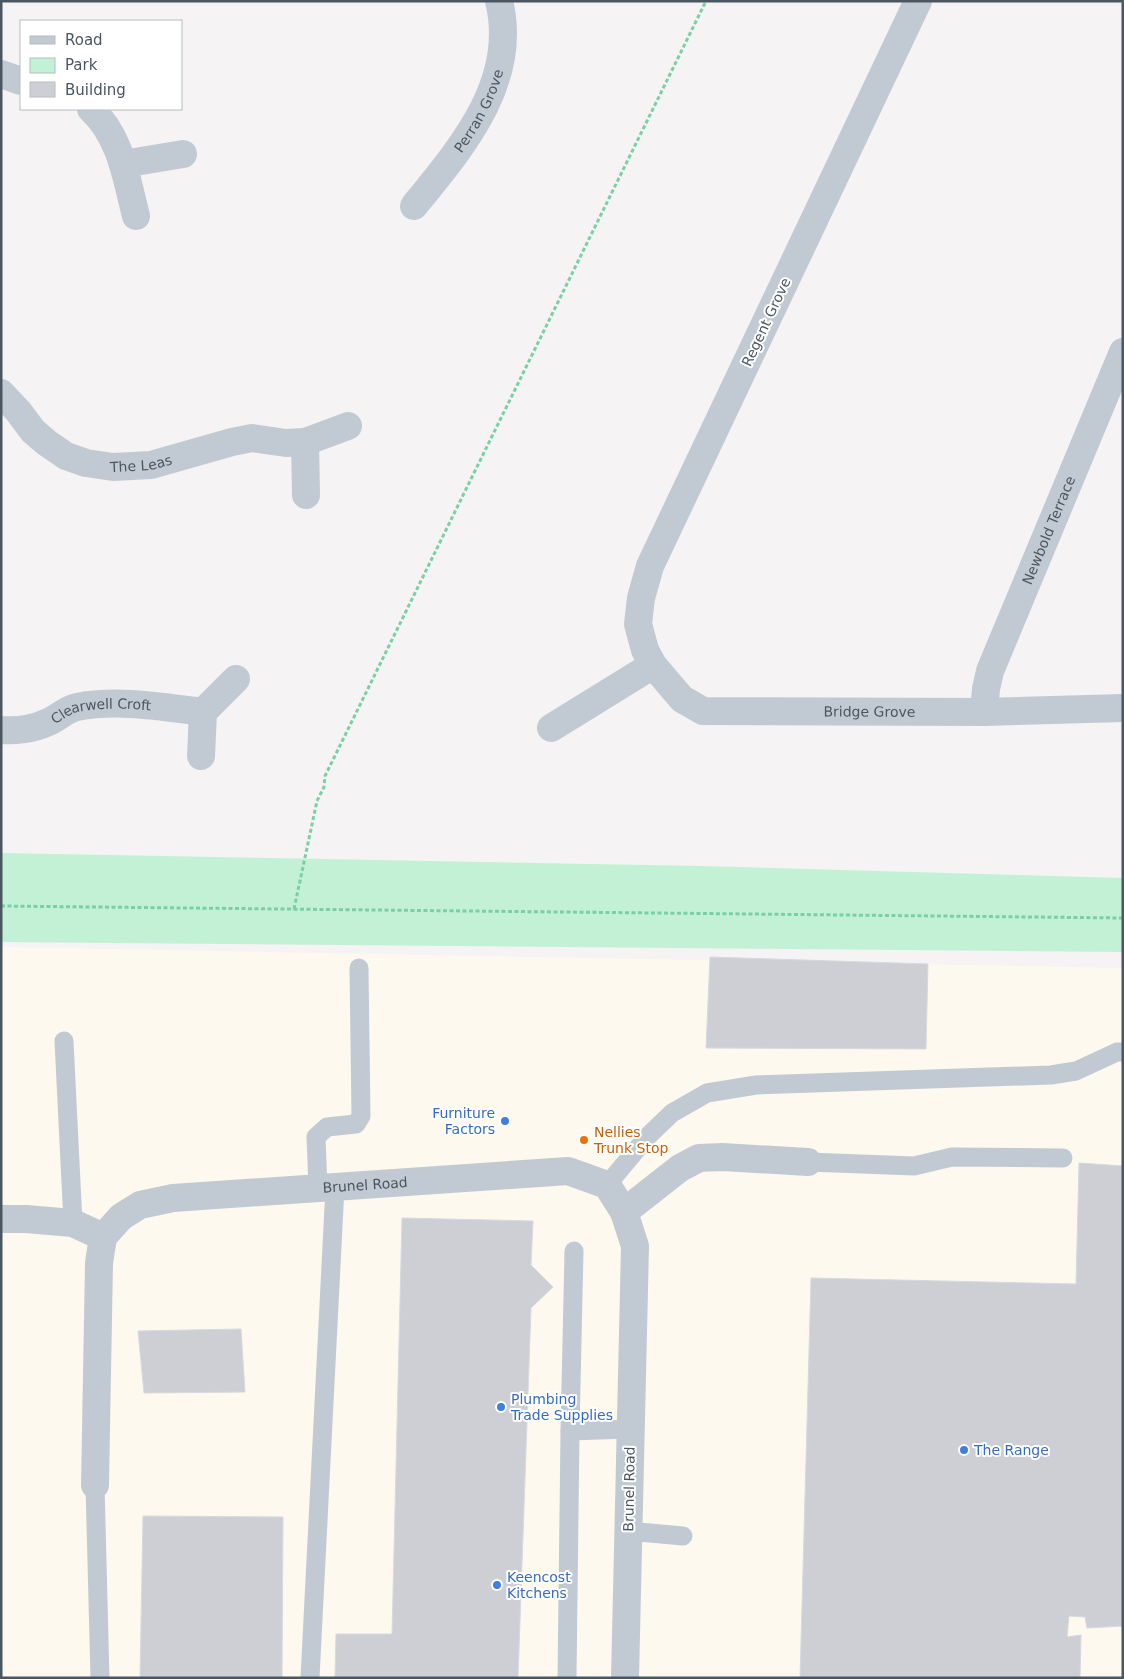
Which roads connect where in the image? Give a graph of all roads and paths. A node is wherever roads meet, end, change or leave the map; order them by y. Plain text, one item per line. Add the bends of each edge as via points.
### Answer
1 (499, 1) edge
2 (706, 1) edge
3 (918, 1) edge
4 (1, 74) edge
5 (20, 81) edge
6 (92, 110) edge
7 (183, 154) dead end
8 (123, 164) junction
9 (414, 206) dead end
10 (136, 216) dead end
11 (1123, 352) edge
12 (1, 393) edge
13 (348, 426) dead end
14 (305, 442) junction
15 (306, 495) dead end
16 (649, 657) junction
17 (236, 678) dead end
18 (1123, 708) edge
19 (203, 712) junction
20 (984, 712) junction
21 (551, 728) dead end
22 (1, 730) edge
23 (201, 756) dead end
24 (1, 906) edge
25 (294, 909) junction
26 (1123, 918) edge
27 (360, 968) dead end
28 (64, 1041) dead end
29 (1123, 1052) edge
30 (1063, 1158) dead end
31 (808, 1162) joint
32 (607, 1185) junction
33 (326, 1188) junction
34 (624, 1212) junction
35 (1, 1219) edge
36 (73, 1224) junction
37 (103, 1237) junction
38 (574, 1251) dead end
39 (630, 1429) junction
40 (570, 1431) junction
41 (95, 1485) joint
42 (628, 1531) junction
43 (682, 1536) dead end
44 (100, 1678) edge
45 (310, 1678) edge
46 (567, 1678) edge
47 (624, 1678) edge

1 - 9 street, Perran Grove via 503,18 503,47 498,77 489,99 460,150
2 - 25 path via 325,776
3 - 16 street, Regent Grove via 650,566 638,624
4 - 5 street
6 - 8 street via 109,129
7 - 8 street
8 - 10 street
11 - 20 street, Newbold Terrace via 990,671
12 - 14 street, The Leas via 33,431 66,456 113,467 151,465 252,438
13 - 14 street, The Leas
14 - 15 street
16 - 20 street, Bridge Grove via 682,699 703,711
16 - 21 street
17 - 19 street
18 - 20 street, Bridge Grove
19 - 22 street, Clearwell Croft via 94,704 74,708 47,723 12,731
19 - 23 street
24 - 25 path
25 - 26 path
27 - 33 lane via 361,1116 356,1124 327,1128 316,1137
28 - 36 lane
29 - 32 lane via 1076,1071 1051,1075 756,1086 708,1093 672,1114 647,1137
30 - 31 lane via 952,1157 914,1166
31 - 34 street via 699,1158 680,1168
32 - 33 street, Brunel Road via 568,1171
32 - 34 street, Brunel Road
33 - 37 street, Brunel Road via 173,1198 140,1205 121,1217
33 - 45 lane
34 - 39 street, Brunel Road via 635,1246
35 - 36 street
36 - 37 street
37 - 41 street via 99,1263
38 - 40 lane
39 - 40 lane
39 - 42 street, Brunel Road
40 - 46 lane
41 - 44 lane
42 - 43 lane
42 - 47 street, Brunel Road

